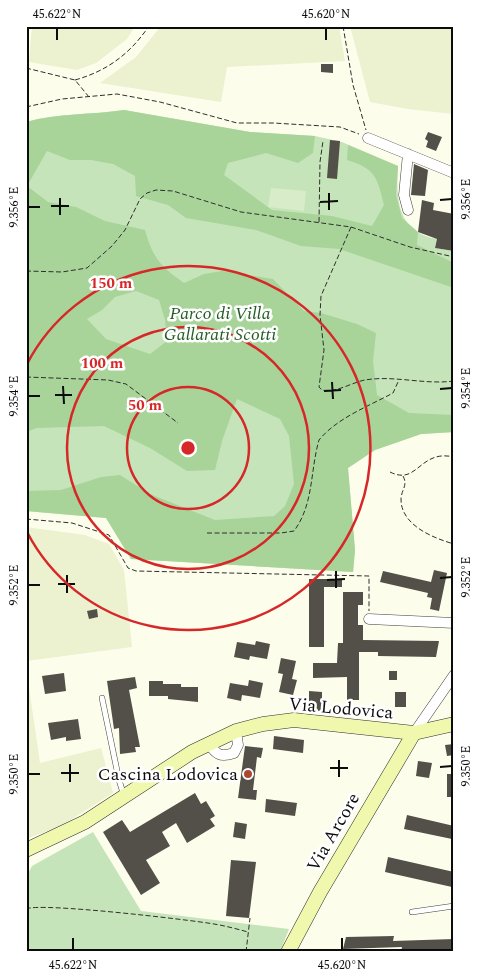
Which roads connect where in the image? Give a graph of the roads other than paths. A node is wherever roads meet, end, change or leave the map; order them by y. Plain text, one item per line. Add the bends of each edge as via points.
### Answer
1 (368, 138) road end
2 (408, 154) junction
3 (453, 169) edge
4 (408, 210) dead end
5 (369, 619) road end
6 (454, 623) edge
7 (454, 675) edge
8 (102, 698) dead end
9 (454, 724) edge
10 (236, 731) junction
11 (414, 733) junction
12 (208, 743) junction
13 (124, 796) junction
14 (26, 850) edge
15 (454, 906) edge
16 (412, 912) dead end
17 (288, 952) edge

1 - 2 street
2 - 3 street
2 - 4 street via 404,195
5 - 6 street
7 - 11 street
8 - 13 lane
9 - 11 street, Via Lodovica
10 - 11 street, Via Lodovica via 294,720
10 - 12 street, Via Lodovica
10 - 12 street via 238,745 234,753 217,755
11 - 17 street, Via Arcore
12 - 13 street, Via Lodovica
13 - 14 street, Via Lodovica via 63,834
15 - 16 lane

